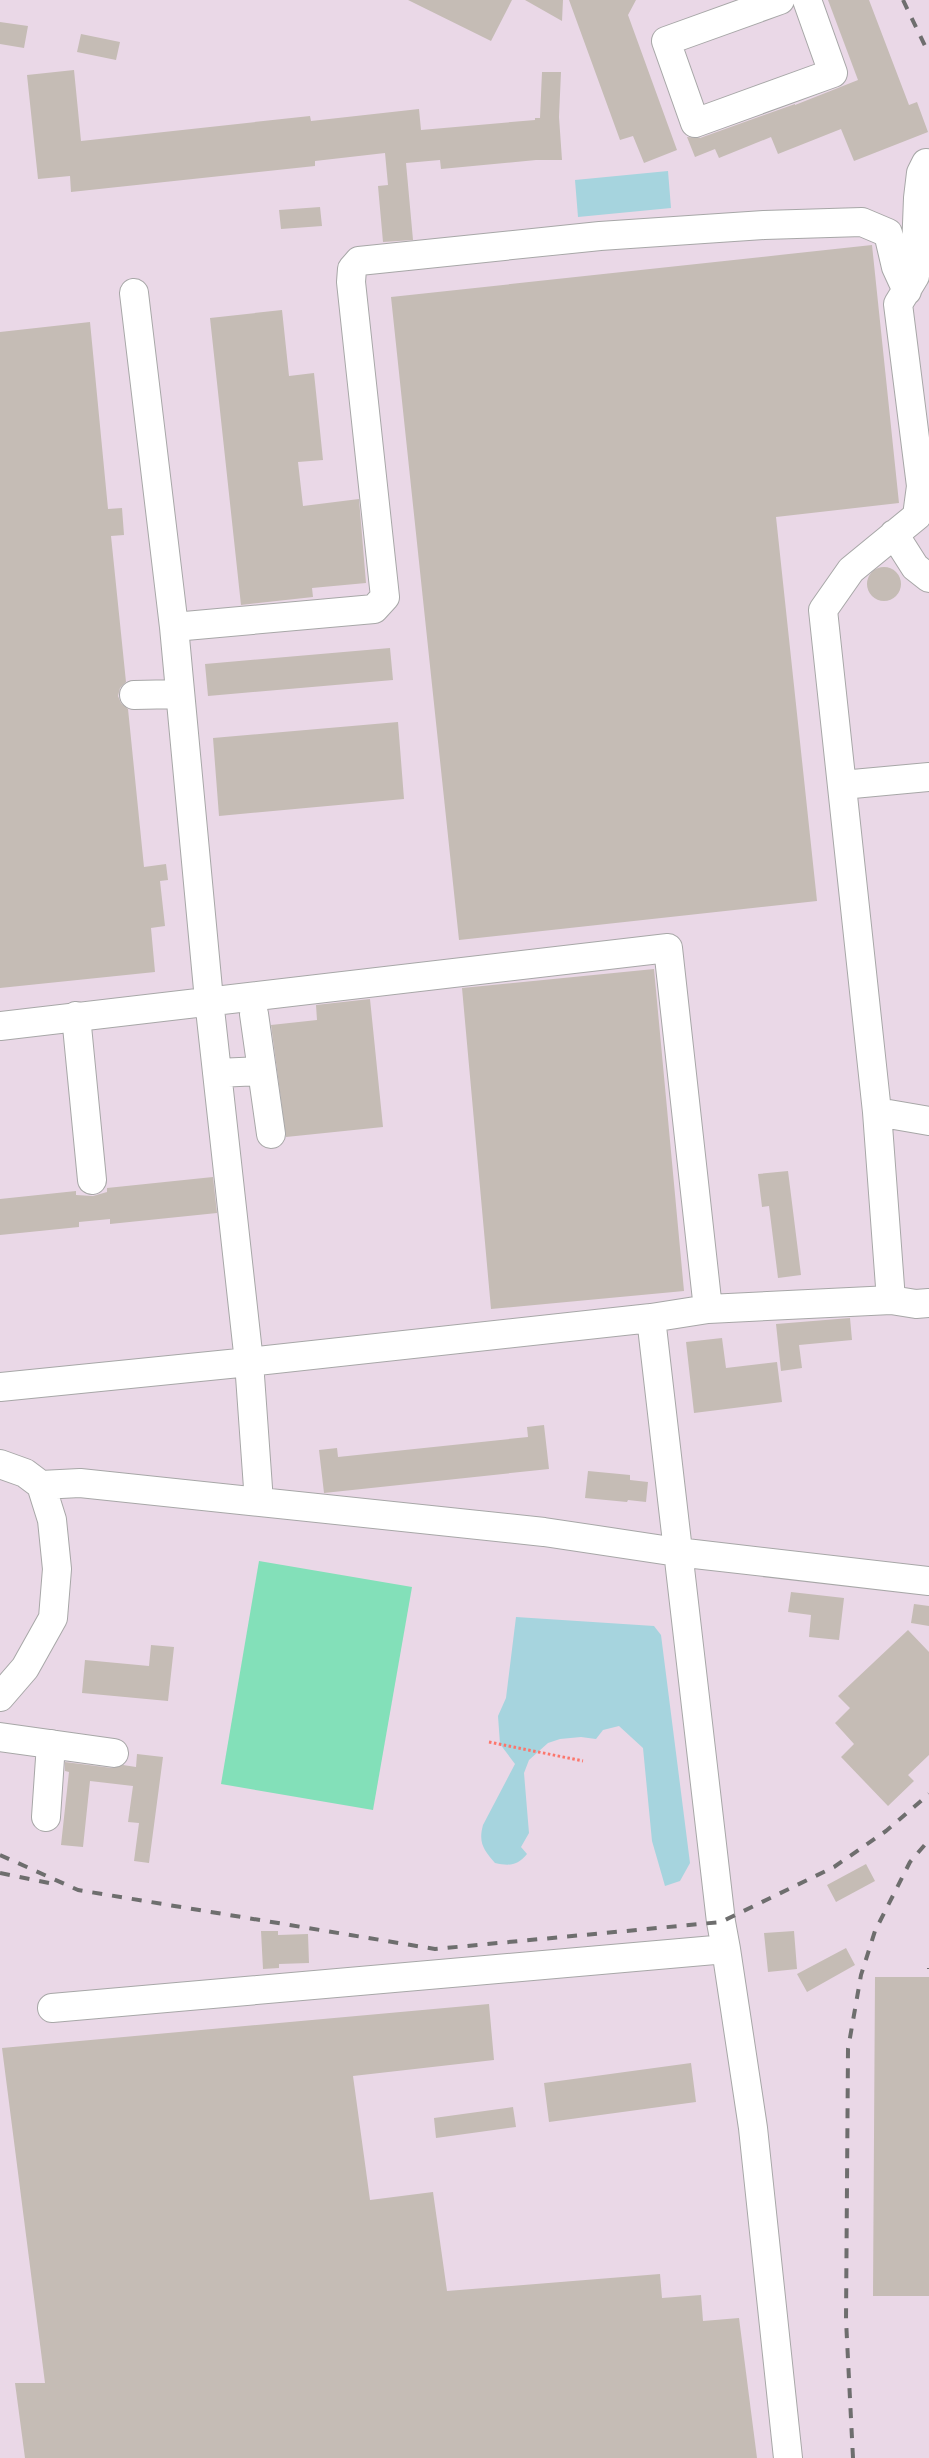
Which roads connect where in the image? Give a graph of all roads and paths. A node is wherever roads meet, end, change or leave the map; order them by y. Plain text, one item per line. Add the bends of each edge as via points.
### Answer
1 (780, 0) edge
2 (807, 0) edge
3 (741, 7) edge
4 (926, 163) dead end
5 (907, 290) junction
6 (134, 293) dead end
7 (894, 534) junction
8 (929, 578) edge
9 (174, 627) junction
10 (179, 694) junction
11 (134, 696) dead end
12 (929, 777) edge
13 (842, 785) junction
14 (209, 1000) junction
15 (254, 1014) dead end
16 (76, 1016) junction
17 (0, 1026) edge
18 (261, 1071) junction
19 (217, 1073) junction
20 (877, 1112) junction
21 (929, 1121) edge
22 (271, 1134) dead end
23 (92, 1180) dead end
24 (891, 1300) junction
25 (929, 1303) edge
26 (708, 1309) junction
27 (651, 1318) junction
28 (249, 1362) junction
29 (0, 1387) edge
30 (0, 1464) edge
31 (41, 1485) junction
32 (259, 1502) junction
33 (678, 1552) junction
34 (929, 1581) edge
35 (0, 1697) edge
36 (0, 1738) edge
37 (489, 1742) dead end
38 (51, 1744) junction
39 (114, 1753) dead end
40 (583, 1761) dead end
41 (46, 1817) dead end
42 (726, 1949) junction
43 (52, 2008) dead end
44 (788, 2458) edge

1 - 3 lane
2 - 3 lane via 833,74 695,123 666,41
4 - 5 lane via 921,173 915,276
5 - 7 lane via 898,304 921,486 917,516
5 - 9 lane via 896,267 888,233 862,222 600,236 358,260 352,269 350,282 385,597 374,609
6 - 9 lane
7 - 8 lane via 915,567
7 - 13 lane via 851,570 823,610
9 - 10 lane
10 - 11 lane
10 - 14 lane
12 - 13 lane
13 - 20 lane
14 - 16 lane
14 - 19 lane
14 - 26 lane via 668,948
15 - 18 lane
16 - 17 lane
16 - 23 lane
18 - 19 lane
18 - 22 lane
19 - 28 lane
20 - 21 lane
20 - 24 lane
24 - 25 lane
24 - 26 lane
26 - 27 lane
27 - 28 lane
27 - 33 lane
28 - 29 lane
28 - 32 lane
30 - 31 lane via 25,1473
31 - 32 lane via 80,1483
31 - 35 lane via 52,1520 57,1569 53,1618 26,1668
32 - 33 lane via 544,1532
33 - 34 lane
33 - 42 lane
36 - 38 lane
37 - 40 path
38 - 39 lane
38 - 41 lane
42 - 43 lane
42 - 44 lane via 752,2128

